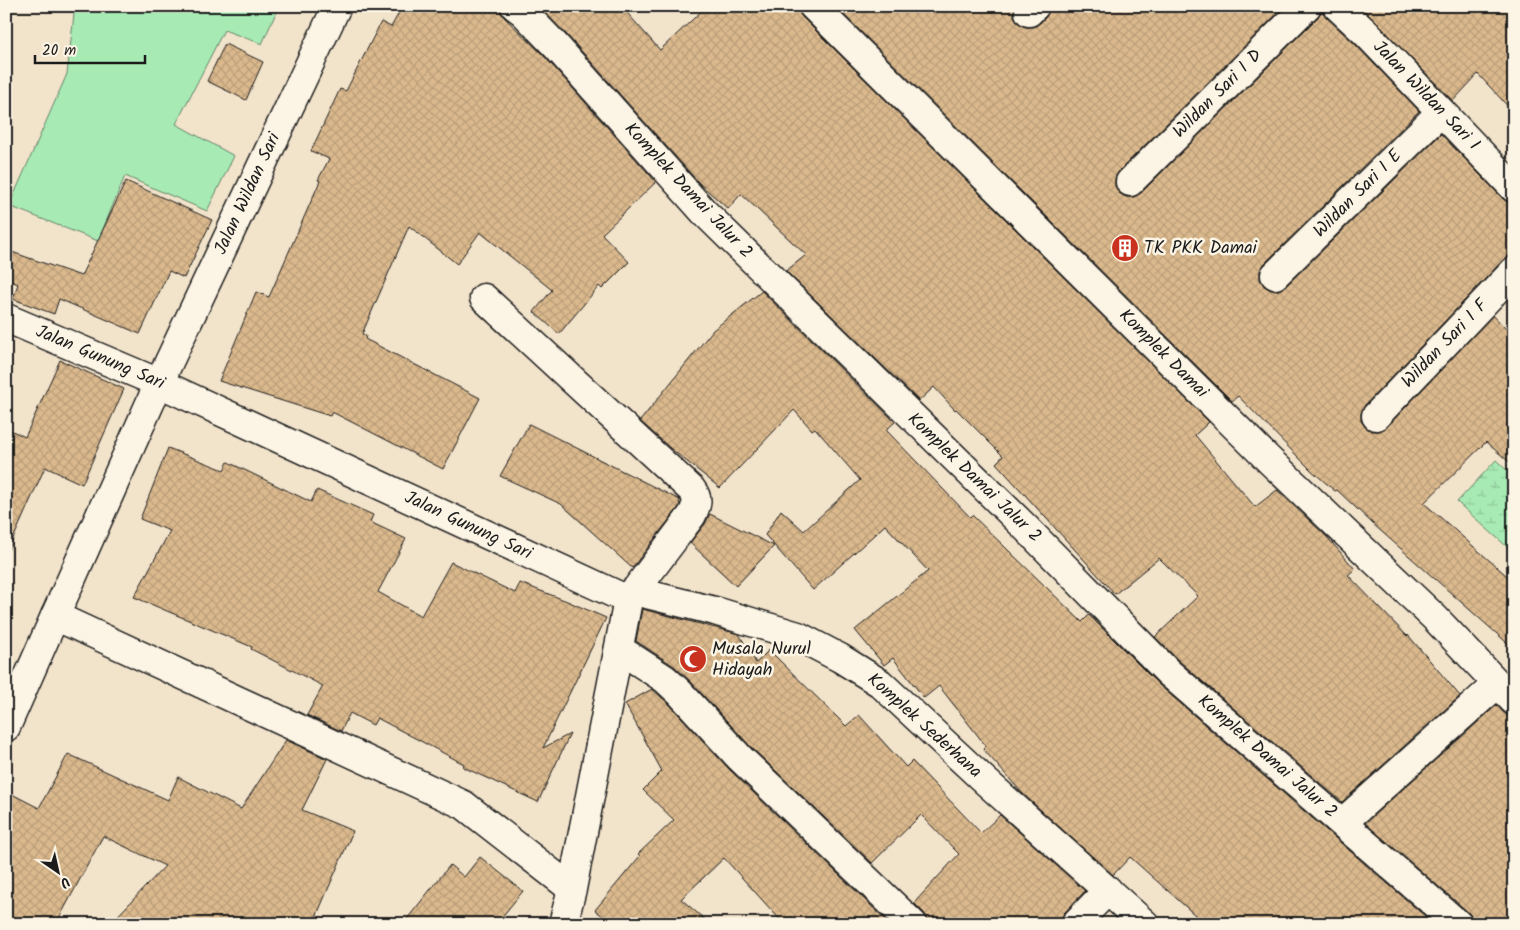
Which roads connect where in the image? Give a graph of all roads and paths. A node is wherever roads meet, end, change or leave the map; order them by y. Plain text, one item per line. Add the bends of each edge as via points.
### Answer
1 (337, 6) edge
2 (516, 6) edge
3 (813, 6) edge
4 (1307, 6) edge
5 (1337, 6) edge
6 (1441, 112) junction
7 (1130, 182) dead end
8 (1514, 188) edge
9 (1514, 271) edge
10 (1275, 275) dead end
11 (484, 298) dead end
12 (6, 318) edge
13 (159, 382) junction
14 (1376, 416) dead end
15 (631, 596) junction
16 (55, 616) junction
17 (619, 648) junction
18 (1506, 692) edge
19 (6, 727) edge
20 (1343, 822) junction
21 (572, 889) junction
22 (1108, 890) junction
23 (565, 923) edge
24 (913, 924) edge
25 (1075, 924) edge
26 (1145, 924) edge
27 (1458, 924) edge

1 - 13 street, Jalan Wildan Sari
2 - 20 street, Komplek Damai Jalur 2 via 555,45 704,212 1168,672
3 - 18 street, Komplek Damai via 1270,461 1435,618
4 - 7 street, Wildan Sari I D
5 - 6 street, Jalan Wildan Sari I
6 - 8 street, Jalan Wildan Sari I
6 - 10 street, Wildan Sari I E
9 - 14 street, Wildan Sari I F
11 - 15 street via 697,497 692,515
12 - 13 street, Jalan Gunung Sari
13 - 15 street, Jalan Gunung Sari
13 - 16 street, Jalan Wildan Sari
15 - 17 street
15 - 22 street, Komplek Sederhana via 716,611 798,636 848,662 880,683
16 - 19 street, Jalan Wildan Sari
16 - 21 street via 464,806
17 - 21 street
17 - 24 street via 680,693 740,758
18 - 20 street
20 - 27 street, Komplek Damai Jalur 2
21 - 23 street
22 - 25 street
22 - 26 street, Komplek Sederhana

